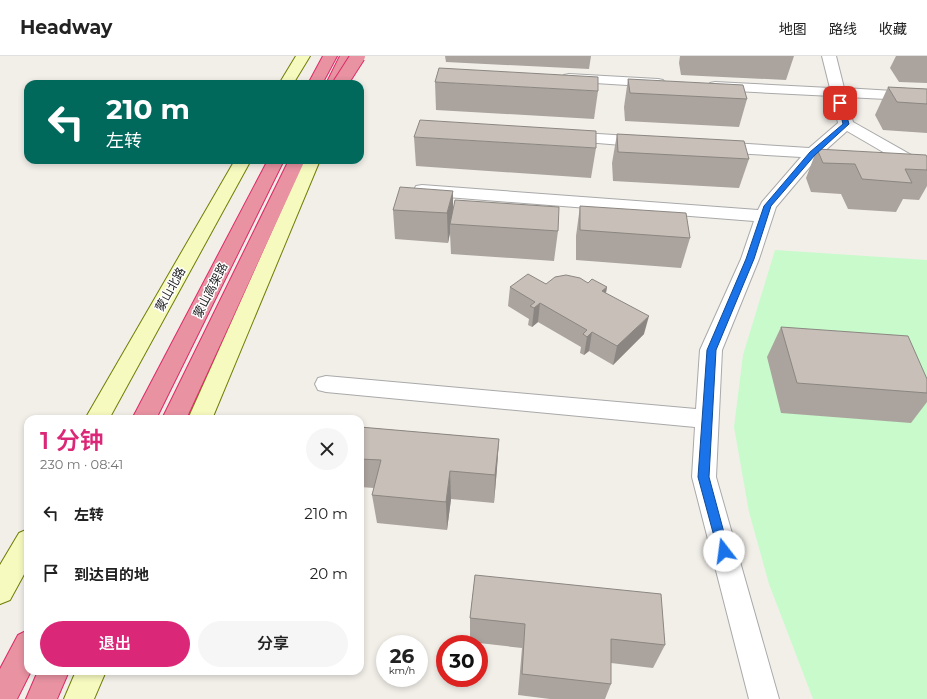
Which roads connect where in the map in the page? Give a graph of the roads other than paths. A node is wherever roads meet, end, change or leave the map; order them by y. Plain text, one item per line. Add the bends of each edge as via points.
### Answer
1 (303, 56) edge
2 (317, 56) edge
3 (330, 56) edge
4 (347, 56) edge
5 (357, 56) edge
6 (829, 56) edge
7 (559, 78) edge
8 (288, 80) edge
9 (310, 80) edge
10 (317, 80) edge
11 (335, 80) edge
12 (342, 80) edge
13 (347, 80) edge
14 (670, 84) edge
15 (702, 85) edge
16 (838, 92) junction
17 (927, 98) edge
18 (846, 124) junction
19 (550, 136) edge
20 (661, 144) edge
21 (701, 146) edge
22 (812, 153) junction
23 (905, 158) junction
24 (927, 160) edge
25 (241, 164) edge
26 (274, 164) edge
27 (295, 164) edge
28 (310, 164) edge
29 (927, 171) edge
30 (414, 189) edge
31 (764, 216) junction
32 (326, 384) dead end
33 (99, 415) edge
34 (146, 415) edge
35 (176, 415) edge
36 (202, 415) edge
37 (707, 419) junction
38 (24, 548) edge
39 (0, 591) edge
40 (24, 654) edge
41 (52, 675) edge
42 (89, 675) edge
43 (1, 699) edge
44 (40, 699) edge
45 (79, 699) edge
46 (764, 699) edge

1 - 8 main road
2 - 9 highway
3 - 10 highway
4 - 11 highway
5 - 12 highway, bridge
5 - 13 main road
6 - 16 street
7 - 14 street
15 - 16 street
16 - 17 street
16 - 18 street
18 - 22 street
18 - 23 street
19 - 20 street
21 - 22 street
22 - 31 street via 768,206
23 - 24 street
23 - 29 street
25 - 33 main road, 蒙山北路
26 - 34 highway, 蒙山高架路
27 - 35 highway, 蒙山高架路
28 - 36 main road
30 - 31 street
31 - 37 street via 750,259 711,350
32 - 37 street
37 - 46 street via 704,477
38 - 39 main road
40 - 43 highway
41 - 44 highway
42 - 45 main road

